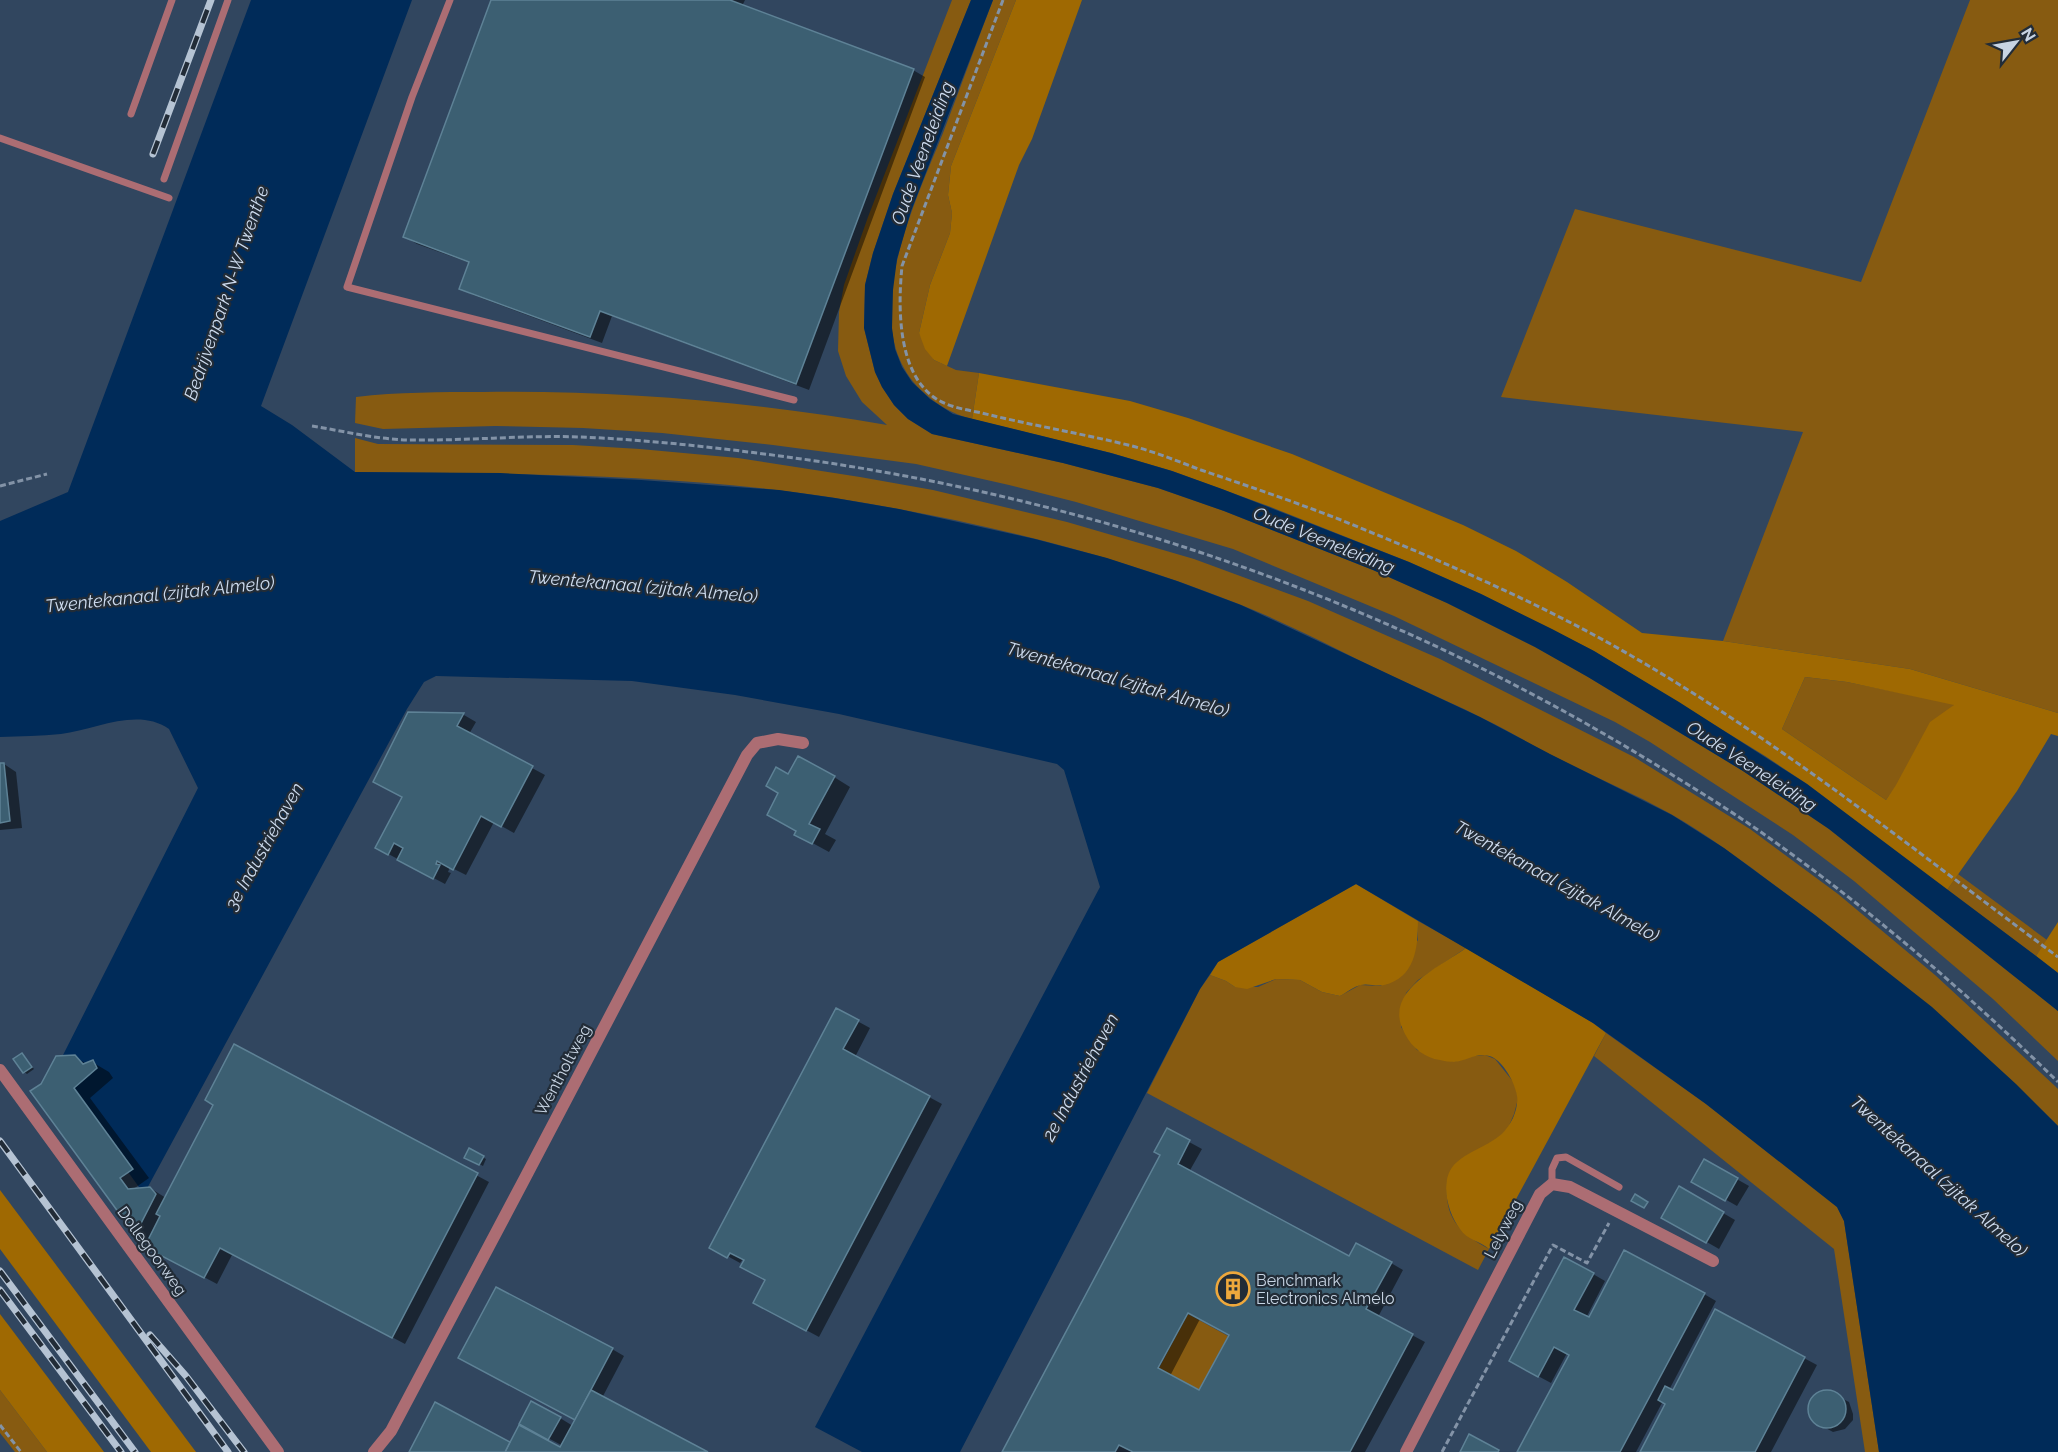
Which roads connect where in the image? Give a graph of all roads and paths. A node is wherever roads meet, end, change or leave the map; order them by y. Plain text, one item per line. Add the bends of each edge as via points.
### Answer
1 (172, 0) edge
2 (228, 0) edge
3 (450, 0) edge
4 (1003, 0) edge
5 (131, 114) dead end
6 (0, 138) edge
7 (164, 179) dead end
8 (169, 198) dead end
9 (794, 400) dead end
10 (312, 426) dead end
11 (47, 474) dead end
12 (0, 486) edge
13 (803, 743) dead end
14 (2058, 957) edge
15 (0, 1070) edge
16 (2058, 1082) edge
17 (1552, 1184) junction
18 (1619, 1187) dead end
19 (1616, 1211) junction
20 (1713, 1261) dead end
21 (0, 1425) edge
22 (21, 1452) edge
23 (278, 1452) edge
24 (374, 1452) edge
25 (1406, 1452) edge
26 (1442, 1452) edge

1 - 5 lane
2 - 7 lane
3 - 9 lane via 412,97 347,287
4 - 14 path via 902,266 901,331 919,381 935,398 994,416 1130,446 1292,500 1415,550 1536,606 1646,665 1806,769
6 - 8 lane
10 - 16 path via 403,440 593,438 800,459 980,491 1148,535 1231,562 1392,626 1471,663 1564,711 1723,806 1779,844 1909,947
11 - 12 path
13 - 24 street, Wentholtweg via 778,739 757,743 747,755 391,1431
15 - 23 street, Dollegoorweg
17 - 18 lane via 1552,1168 1557,1158 1566,1157
17 - 19 street via 1570,1187
17 - 25 street, Lelyweg via 1540,1194
19 - 20 street
19 - 26 path via 1587,1263 1553,1245
21 - 22 path

